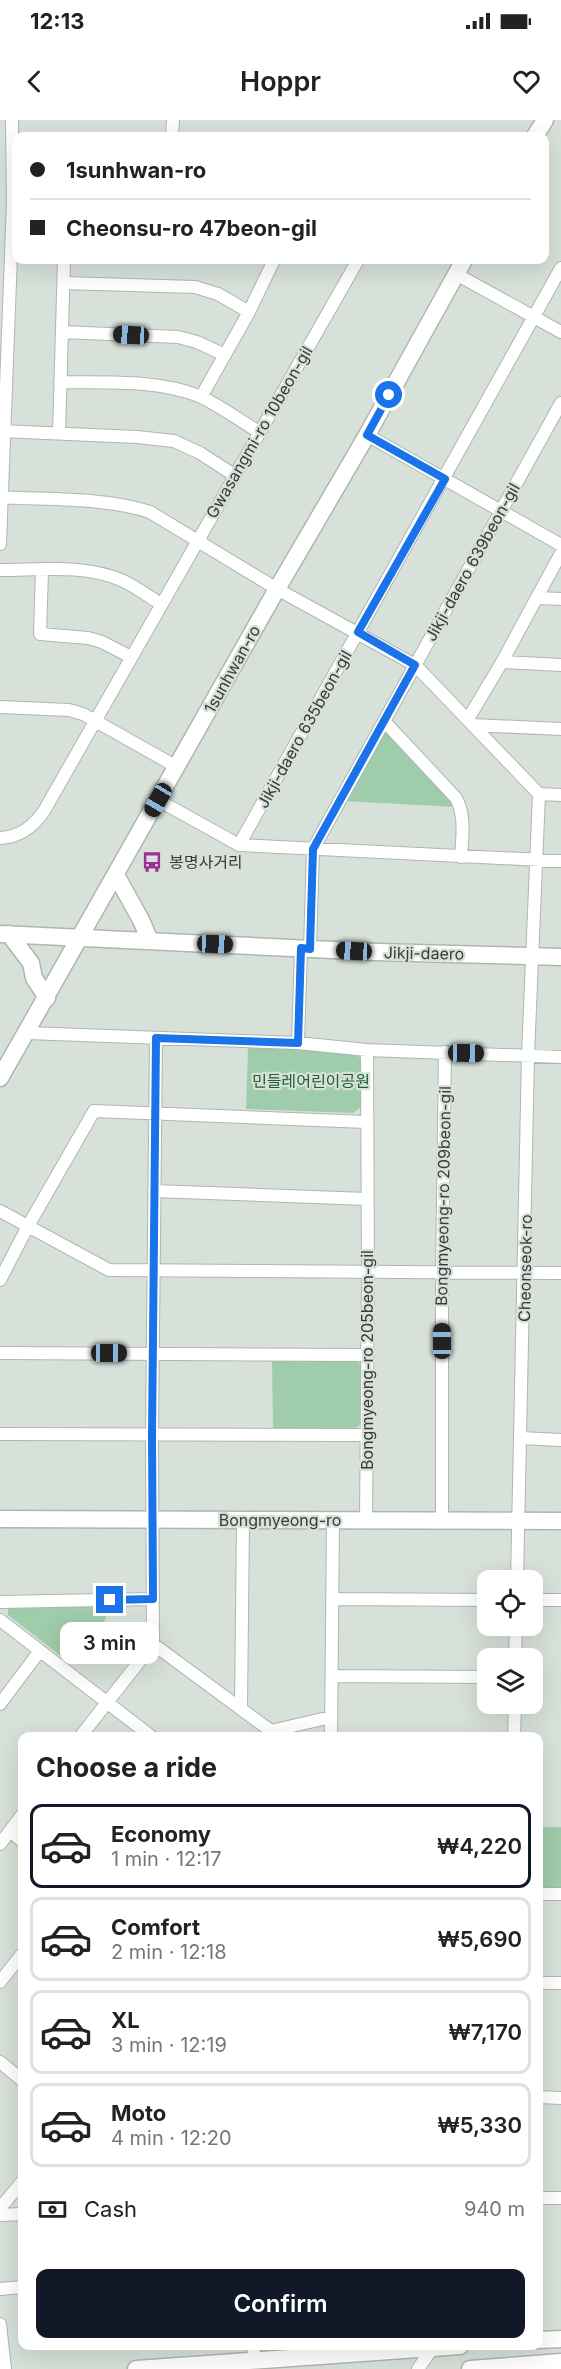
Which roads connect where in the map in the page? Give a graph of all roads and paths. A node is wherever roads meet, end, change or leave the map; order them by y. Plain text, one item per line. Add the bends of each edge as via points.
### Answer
1 (12, 120) edge
2 (9, 224) edge
3 (64, 264) edge
4 (272, 264) edge
5 (356, 264) edge
6 (460, 267) edge
7 (561, 268) edge
8 (64, 283) junction
9 (249, 312) junction
10 (533, 316) junction
11 (62, 332) junction
12 (561, 332) edge
13 (225, 355) junction
14 (4, 359) edge
15 (60, 382) junction
16 (201, 397) junction
17 (561, 403) edge
18 (2, 431) edge
19 (259, 432) junction
20 (59, 433) junction
21 (367, 435) junction
22 (234, 475) junction
23 (445, 479) junction
24 (1, 498) edge
25 (501, 512) junction
26 (197, 540) junction
27 (0, 544) edge
28 (561, 545) edge
29 (561, 553) edge
30 (0, 570) edge
31 (42, 570) junction
32 (277, 588) junction
33 (537, 598) junction
34 (561, 599) edge
35 (161, 603) junction
36 (358, 632) junction
37 (131, 657) junction
38 (502, 662) junction
39 (415, 665) junction
40 (561, 665) edge
41 (0, 707) edge
42 (96, 720) junction
43 (384, 721) junction
44 (470, 722) junction
45 (561, 729) edge
46 (177, 767) junction
47 (539, 794) junction
48 (561, 795) edge
49 (158, 800) junction
50 (0, 838) edge
51 (239, 844) junction
52 (313, 849) junction
53 (461, 857) junction
54 (535, 860) junction
55 (561, 861) edge
56 (116, 875) junction
57 (5, 934) edge
58 (80, 938) junction
59 (150, 941) junction
60 (306, 948) junction
61 (532, 955) junction
62 (561, 957) edge
63 (47, 998) junction
64 (27, 1033) junction
65 (156, 1038) junction
66 (298, 1043) junction
67 (367, 1050) junction
68 (445, 1052) junction
69 (528, 1055) junction
70 (561, 1057) edge
71 (0, 1076) edge
72 (155, 1113) junction
73 (366, 1122) junction
74 (154, 1191) junction
75 (366, 1199) junction
76 (0, 1211) edge
77 (28, 1226) junction
78 (153, 1271) junction
79 (368, 1273) junction
80 (442, 1273) junction
81 (525, 1273) junction
82 (561, 1273) edge
83 (0, 1280) edge
84 (0, 1353) edge
85 (152, 1353) junction
86 (366, 1355) junction
87 (0, 1434) edge
88 (366, 1434) junction
89 (152, 1435) junction
90 (521, 1438) junction
91 (561, 1440) edge
92 (0, 1519) edge
93 (152, 1519) junction
94 (333, 1520) junction
95 (442, 1520) junction
96 (243, 1521) junction
97 (366, 1521) junction
98 (519, 1521) junction
99 (561, 1521) edge
100 (517, 1570) edge
101 (153, 1599) junction
102 (333, 1599) junction
103 (477, 1600) edge
104 (543, 1600) edge
105 (561, 1600) edge
106 (0, 1602) edge
107 (0, 1620) edge
108 (153, 1644) junction
109 (39, 1652) junction
110 (332, 1676) junction
111 (477, 1677) edge
112 (107, 1702) junction
113 (0, 1704) edge
114 (241, 1708) junction
115 (515, 1714) edge
116 (331, 1717) junction
117 (84, 1732) edge
118 (146, 1732) edge
119 (331, 1732) edge
120 (514, 1732) edge
121 (18, 1820) edge
122 (10, 1831) junction
123 (18, 1838) edge
124 (0, 1844) edge
125 (543, 1894) edge
126 (561, 1894) edge
127 (18, 1961) edge
128 (0, 1982) edge
129 (543, 1983) edge
130 (561, 1983) edge
131 (0, 2063) edge
132 (18, 2077) edge
133 (543, 2097) edge
134 (561, 2098) edge
135 (18, 2187) edge
136 (543, 2198) edge
137 (561, 2198) edge
138 (0, 2208) edge
139 (18, 2214) edge
140 (0, 2215) edge
141 (18, 2287) edge
142 (0, 2289) edge
143 (0, 2324) edge
144 (561, 2339) edge
145 (543, 2340) edge
146 (445, 2350) edge
147 (254, 2353) edge
148 (427, 2355) edge
149 (561, 2362) edge
150 (541, 2366) edge
151 (5, 2369) edge
152 (136, 2369) edge
153 (470, 2369) edge

1 - 2 street
2 - 14 street
3 - 8 street
4 - 9 street
5 - 19 street, Gwasangmi-ro 10beon-gil
6 - 10 street
6 - 21 street, 1sunhwan-ro
7 - 10 street, Jikji-daero 635beon-gil
8 - 9 street via 195,287 218,294
8 - 11 street
9 - 13 street
10 - 12 street
10 - 23 street, Jikji-daero 635beon-gil
11 - 13 street via 178,337
11 - 15 street
13 - 16 street
14 - 18 street
15 - 16 street via 162,386
15 - 20 street
16 - 19 street
17 - 25 street, Jikji-daero 639beon-gil
18 - 20 street
18 - 24 street
19 - 22 street, Gwasangmi-ro 10beon-gil
20 - 22 street via 174,441
21 - 23 street
21 - 32 street, 1sunhwan-ro
22 - 26 street, Gwasangmi-ro 10beon-gil
23 - 25 street
23 - 36 street, Jikji-daero 635beon-gil
24 - 26 street via 129,506 150,512
24 - 27 street
25 - 28 street
25 - 39 street, Jikji-daero 639beon-gil
26 - 32 street
26 - 35 street, Gwasangmi-ro 10beon-gil
29 - 33 street
30 - 31 street
31 - 35 street via 105,574
31 - 37 street via 39,633 88,638
32 - 36 street
32 - 46 street, 1sunhwan-ro
33 - 34 street
33 - 38 street
35 - 37 street, Gwasangmi-ro 10beon-gil
36 - 39 street
36 - 51 street, Jikji-daero 635beon-gil
37 - 42 street, Gwasangmi-ro 10beon-gil
38 - 40 street
38 - 44 street
39 - 43 street, Jikji-daero 639beon-gil
39 - 44 street
41 - 42 street via 69,710
42 - 46 street
42 - 50 street, Gwasangmi-ro 10beon-gil via 36,822 23,833
43 - 52 street, Jikji-daero 639beon-gil
43 - 53 street via 456,798 462,809
44 - 45 street
44 - 47 street
46 - 49 street, 1sunhwan-ro
47 - 48 street
47 - 54 street, Cheonseok-ro
49 - 51 street
49 - 56 street, 1sunhwan-ro
51 - 52 street
52 - 53 street
52 - 60 street, Jikji-daero 639beon-gil
53 - 54 street
54 - 55 street
54 - 61 street, Cheonseok-ro
56 - 58 street, 1sunhwan-ro
56 - 59 street
57 - 58 street, Jikji-daero
57 - 63 street via 31,963 34,978
58 - 59 street, Jikji-daero
58 - 63 street, 1sunhwan-ro
59 - 60 street, Jikji-daero
60 - 61 street, Jikji-daero
60 - 66 street, Jikji-daero 639beon-gil
61 - 62 street, Jikji-daero
61 - 69 street, Cheonseok-ro
63 - 64 street, 1sunhwan-ro
64 - 65 street
64 - 71 street, 1sunhwan-ro
65 - 66 street
65 - 72 street
66 - 67 street
67 - 68 street
67 - 73 street, Bongmyeong-ro 205beon-gil
68 - 69 street
68 - 80 street, Bongmyeong-ro 209beon-gil
69 - 70 street
69 - 81 street, Cheonseok-ro
72 - 73 street
72 - 74 street
72 - 77 street via 94,1111
73 - 75 street, Bongmyeong-ro 205beon-gil
74 - 75 street
74 - 78 street
75 - 79 street, Bongmyeong-ro 205beon-gil
76 - 77 street
77 - 78 street via 109,1270
77 - 83 street
78 - 79 street
78 - 85 street
79 - 80 street
79 - 86 street, Bongmyeong-ro 205beon-gil
80 - 81 street
80 - 95 street, Bongmyeong-ro 209beon-gil
81 - 82 street
81 - 90 street, Cheonseok-ro
84 - 85 street
85 - 86 street
85 - 89 street
86 - 88 street, Bongmyeong-ro 205beon-gil
87 - 89 street
88 - 89 street
88 - 97 street, Bongmyeong-ro 205beon-gil
89 - 93 street
90 - 91 street
90 - 98 street, Cheonseok-ro
92 - 93 street, Bongmyeong-ro
93 - 96 street, Bongmyeong-ro
93 - 101 street
94 - 96 street, Bongmyeong-ro
94 - 97 street, Bongmyeong-ro
94 - 102 street
95 - 97 street, Bongmyeong-ro
95 - 98 street, Bongmyeong-ro
96 - 114 street
98 - 99 street, Bongmyeong-ro
98 - 100 street, Cheonseok-ro
101 - 106 street
101 - 108 street
102 - 103 street
102 - 110 street
104 - 105 street
107 - 109 street
108 - 112 street
108 - 114 street
109 - 112 street
109 - 113 street
110 - 111 street
110 - 116 street
112 - 117 street
112 - 118 street
114 - 116 street via 271,1731
115 - 120 street
116 - 119 street
121 - 122 street
122 - 123 street
122 - 124 street
125 - 126 street
127 - 128 street
129 - 130 street
131 - 132 street
133 - 134 street
135 - 138 street
136 - 137 street
139 - 140 street
141 - 142 street
143 - 151 street
144 - 145 street
146 - 148 street
147 - 148 street
147 - 152 street
149 - 150 street
150 - 153 street

